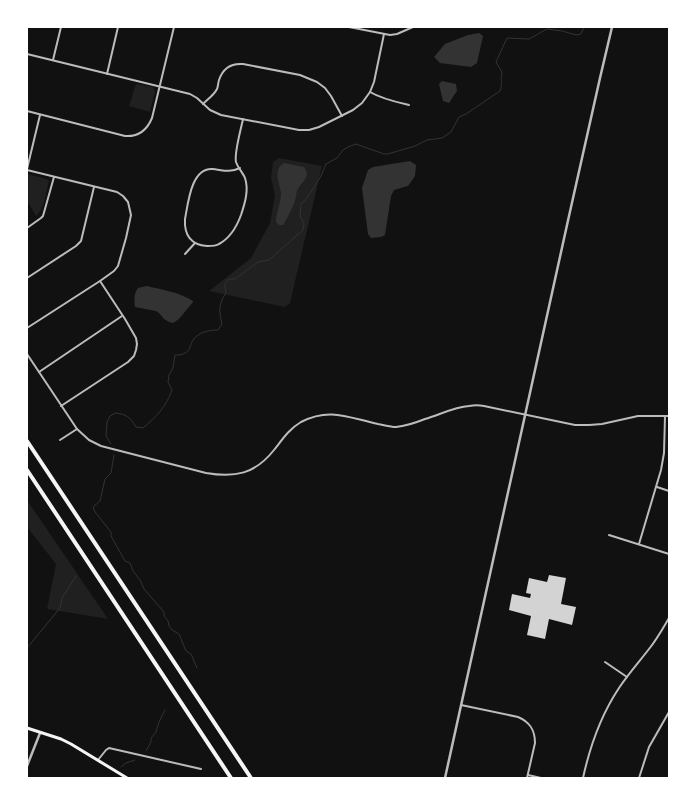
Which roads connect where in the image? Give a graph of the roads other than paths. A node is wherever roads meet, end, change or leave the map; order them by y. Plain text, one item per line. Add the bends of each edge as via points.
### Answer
1 (61, 27) edge
2 (118, 27) edge
3 (174, 27) edge
4 (349, 27) edge
5 (413, 27) edge
6 (612, 27) edge
7 (384, 34) junction
8 (27, 54) edge
9 (52, 60) junction
10 (107, 74) junction
11 (160, 87) junction
12 (370, 92) junction
13 (203, 104) junction
14 (409, 105) dead end
15 (27, 111) edge
16 (40, 115) junction
17 (342, 116) junction
18 (243, 119) junction
19 (240, 168) junction
20 (27, 170) edge
21 (54, 177) junction
22 (94, 187) junction
23 (27, 228) edge
24 (195, 243) junction
25 (185, 254) dead end
26 (27, 278) edge
27 (100, 281) junction
28 (123, 316) junction
29 (27, 328) edge
30 (27, 354) edge
31 (39, 372) junction
32 (61, 406) junction
33 (525, 414) junction
34 (665, 416) junction
35 (669, 416) edge
36 (77, 429) junction
37 (60, 440) dead end
38 (27, 441) edge
39 (27, 470) edge
40 (657, 487) junction
41 (669, 491) edge
42 (610, 535) dead end
43 (639, 544) junction
44 (669, 554) edge
45 (669, 618) edge
46 (605, 662) dead end
47 (627, 677) junction
48 (461, 705) junction
49 (669, 712) edge
50 (27, 728) edge
51 (40, 733) junction
52 (98, 760) junction
53 (27, 766) edge
54 (201, 769) dead end
55 (527, 776) edge
56 (127, 778) edge
57 (231, 778) edge
58 (251, 778) edge
59 (445, 778) edge
60 (541, 778) edge
61 (583, 778) edge
62 (639, 778) edge

1 - 9 street
2 - 10 street
3 - 11 street
4 - 7 street
5 - 7 street via 397,34
6 - 33 street
7 - 12 street
8 - 9 street
9 - 10 street
10 - 11 street
11 - 13 street via 190,94
11 - 16 street via 152,118 145,130 136,135 125,136
12 - 14 street
12 - 17 street via 362,103
13 - 17 street via 217,89 224,71 231,65 243,64 300,75 317,82 331,96
13 - 18 street via 221,115
15 - 16 street
16 - 20 street
17 - 18 street via 319,127 304,130
18 - 19 street via 236,154 236,162
19 - 24 street via 247,189 238,224 232,233 217,245 205,246
19 - 24 street via 224,172 210,169 198,176 184,224 188,236
20 - 21 street
21 - 22 street
21 - 23 street via 43,216
22 - 26 street via 81,241
22 - 27 street via 117,192 123,196 128,202 131,215 119,264
24 - 25 street
27 - 28 street
27 - 29 street
28 - 31 street
28 - 32 street via 136,338 134,356
30 - 31 street
31 - 32 street
32 - 36 street
33 - 34 street via 589,426 638,416
33 - 36 street via 484,406 468,406 397,427 329,414 293,427 268,457 255,468 226,476 101,446 89,440
33 - 48 street
34 - 35 street
34 - 40 street via 663,461
36 - 37 street
38 - 58 highway
39 - 57 highway
40 - 41 street
40 - 43 street
42 - 43 street
43 - 44 street
45 - 47 street
46 - 47 street
47 - 61 street via 600,725
48 - 55 street via 518,717 528,723 535,738
48 - 59 street
49 - 62 street via 649,747
50 - 51 main road
51 - 52 main road via 66,742
51 - 53 street
52 - 54 street via 109,748
52 - 56 main road
55 - 60 street

